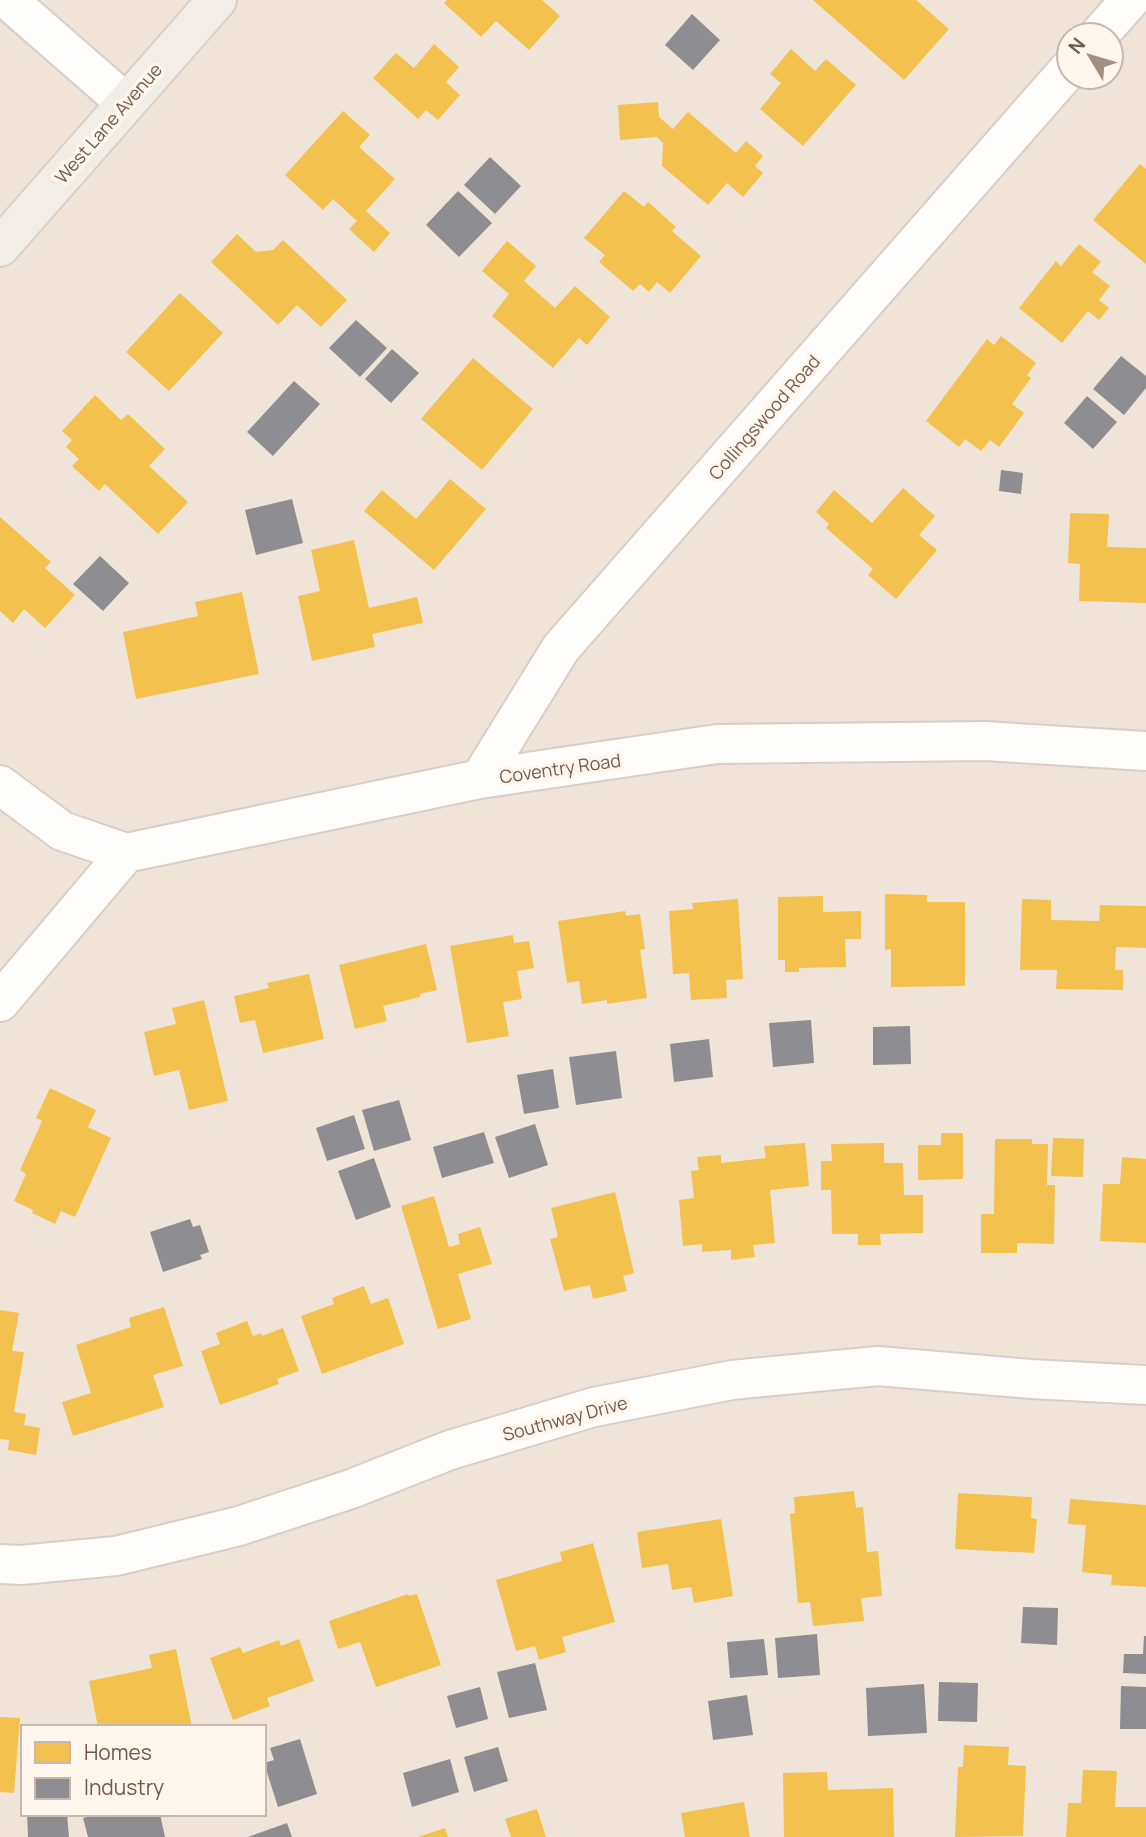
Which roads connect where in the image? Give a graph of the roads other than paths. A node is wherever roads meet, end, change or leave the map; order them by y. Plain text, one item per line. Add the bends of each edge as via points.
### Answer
1 (8, 0) edge
2 (217, 0) edge
3 (1130, 0) edge
4 (1111, 21) edge
5 (1055, 85) edge
6 (126, 103) junction
7 (0, 247) edge
8 (1146, 751) edge
9 (480, 779) junction
10 (0, 785) edge
11 (126, 853) junction
12 (0, 1002) edge
13 (1146, 1385) edge
14 (0, 1564) edge

1 - 6 street
2 - 6 main road, West Lane Avenue
3 - 4 street
5 - 9 street, Collingswood Road via 561,648
6 - 7 main road, West Lane Avenue
8 - 9 street, Coventry Road via 985,741 717,744
9 - 11 street, Coventry Road
10 - 11 street via 62,831
11 - 12 street
13 - 14 street, Southway Drive via 878,1366 732,1380 594,1407 502,1434 239,1526 116,1556

